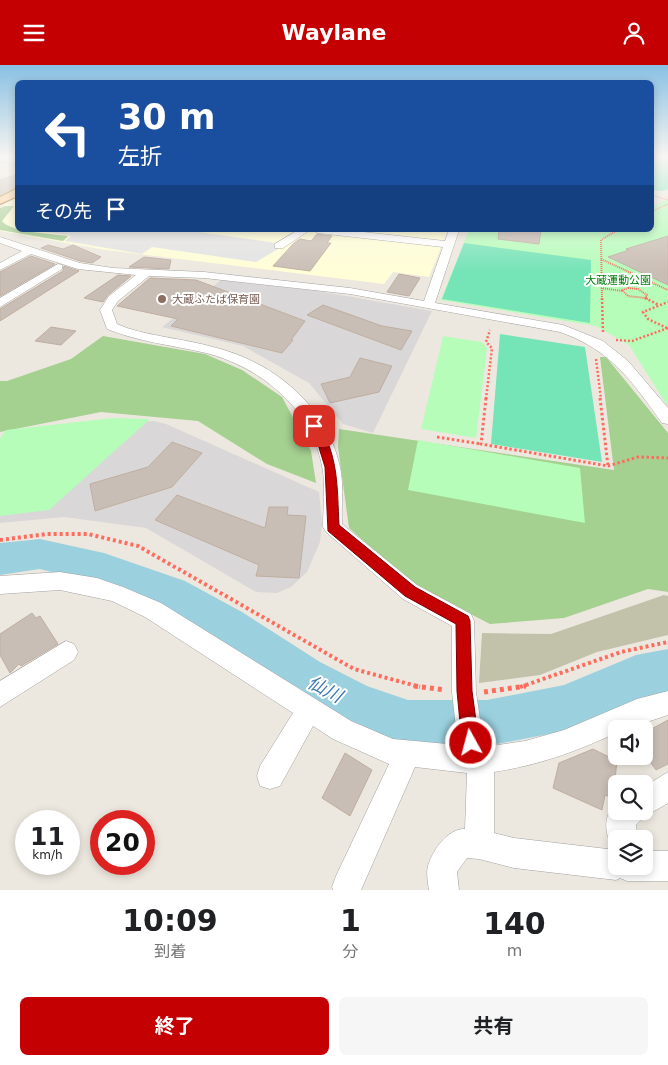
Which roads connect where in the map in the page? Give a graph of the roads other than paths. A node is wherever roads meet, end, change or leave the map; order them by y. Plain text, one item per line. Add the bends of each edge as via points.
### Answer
1 (302, 232) edge
2 (337, 232) edge
3 (453, 232) edge
4 (0, 240) edge
5 (448, 244) junction
6 (279, 246) dead end
7 (26, 253) dead end
8 (0, 267) edge
9 (58, 267) dead end
10 (146, 273) junction
11 (0, 303) edge
12 (428, 305) junction
13 (668, 419) edge
14 (0, 585) edge
15 (66, 652) dead end
16 (0, 695) edge
17 (668, 703) edge
18 (309, 710) junction
19 (407, 755) junction
20 (477, 760) junction
21 (270, 776) dead end
22 (668, 785) edge
23 (653, 796) edge
24 (480, 844) junction
25 (608, 864) edge
26 (653, 866) edge
27 (668, 866) edge
28 (347, 887) dead end
29 (444, 890) edge

1 - 6 street
2 - 5 street
3 - 5 street
4 - 10 street via 74,265
5 - 12 street
7 - 8 street
9 - 11 street
10 - 12 street via 227,277 350,291
10 - 20 street via 113,299 106,311 111,326 125,333 212,351 246,362 293,395 322,438 331,467 333,527 410,592 463,621 464,691
12 - 13 street via 563,329 600,339 629,369
14 - 18 street via 55,580 121,594 153,610
15 - 16 street
17 - 20 street via 637,711 566,743 525,755
18 - 19 street via 380,748
18 - 21 street
19 - 20 street
19 - 28 street
20 - 24 street
22 - 23 street
24 - 25 street via 523,855
24 - 29 street via 460,843 442,868
26 - 27 street

